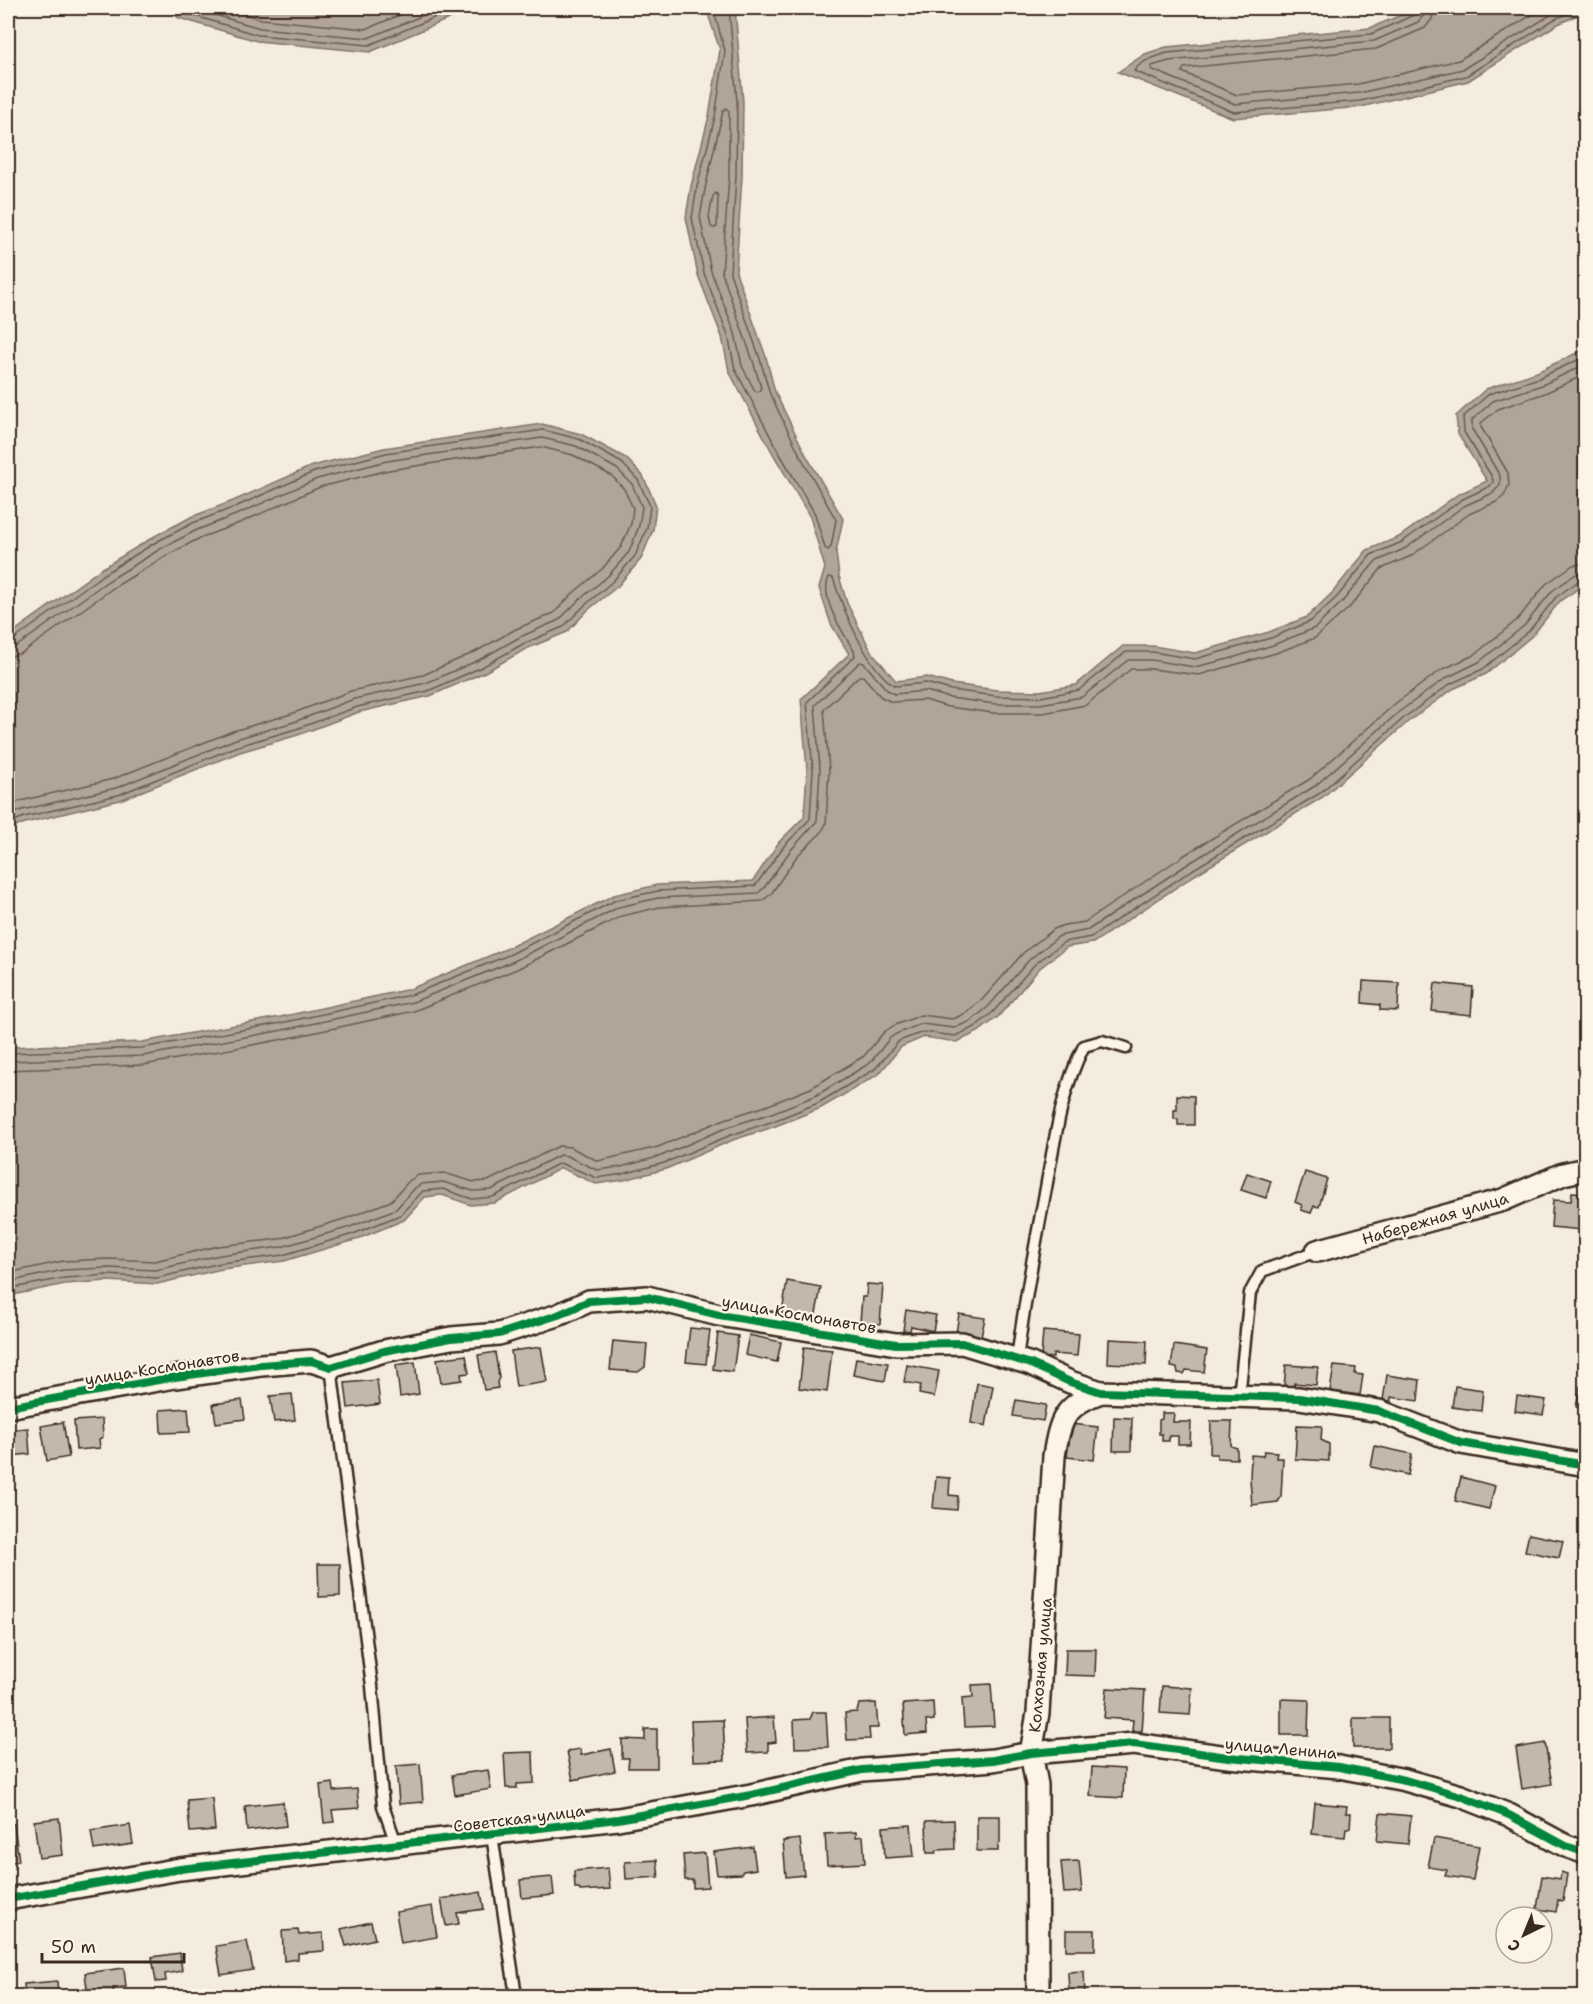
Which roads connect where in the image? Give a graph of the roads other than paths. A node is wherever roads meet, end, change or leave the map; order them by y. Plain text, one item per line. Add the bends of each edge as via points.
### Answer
1 (1126, 1048) dead end
2 (1586, 1169) edge
3 (1317, 1251) joint
4 (1017, 1360) junction
5 (331, 1367) junction
6 (1101, 1392) junction
7 (1239, 1397) junction
8 (8, 1407) edge
9 (1586, 1465) edge
10 (1031, 1753) junction
11 (492, 1834) junction
12 (396, 1845) junction
13 (1586, 1853) edge
14 (8, 1899) edge
15 (516, 1996) edge
16 (1038, 1996) edge

1 - 4 lane via 1102,1041 1084,1046 1072,1069 1023,1306
2 - 3 street, Набережная улица via 1563,1174 1503,1200
3 - 7 lane via 1262,1271 1250,1293
4 - 5 street, улица Космонавтов via 962,1343 896,1344 719,1315 647,1297 589,1301 499,1334 451,1338
4 - 6 street, улица Космонавтов
5 - 8 street, улица Космонавтов via 311,1361 261,1365
5 - 12 lane via 368,1652 383,1806
6 - 7 street, улица Космонавтов
6 - 10 street, Колхозная улица via 1082,1398 1066,1413 1058,1430 1038,1713
7 - 9 street, улица Космонавтов via 1299,1398 1379,1411 1461,1443
10 - 11 street, Советская улица via 993,1760 862,1770 618,1819
10 - 13 street, улица Ленина via 1134,1744 1339,1767 1461,1796
10 - 16 street, Колхозная улица via 1038,1785
11 - 12 street, Советская улица
11 - 15 lane
12 - 14 street, Советская улица via 180,1869

